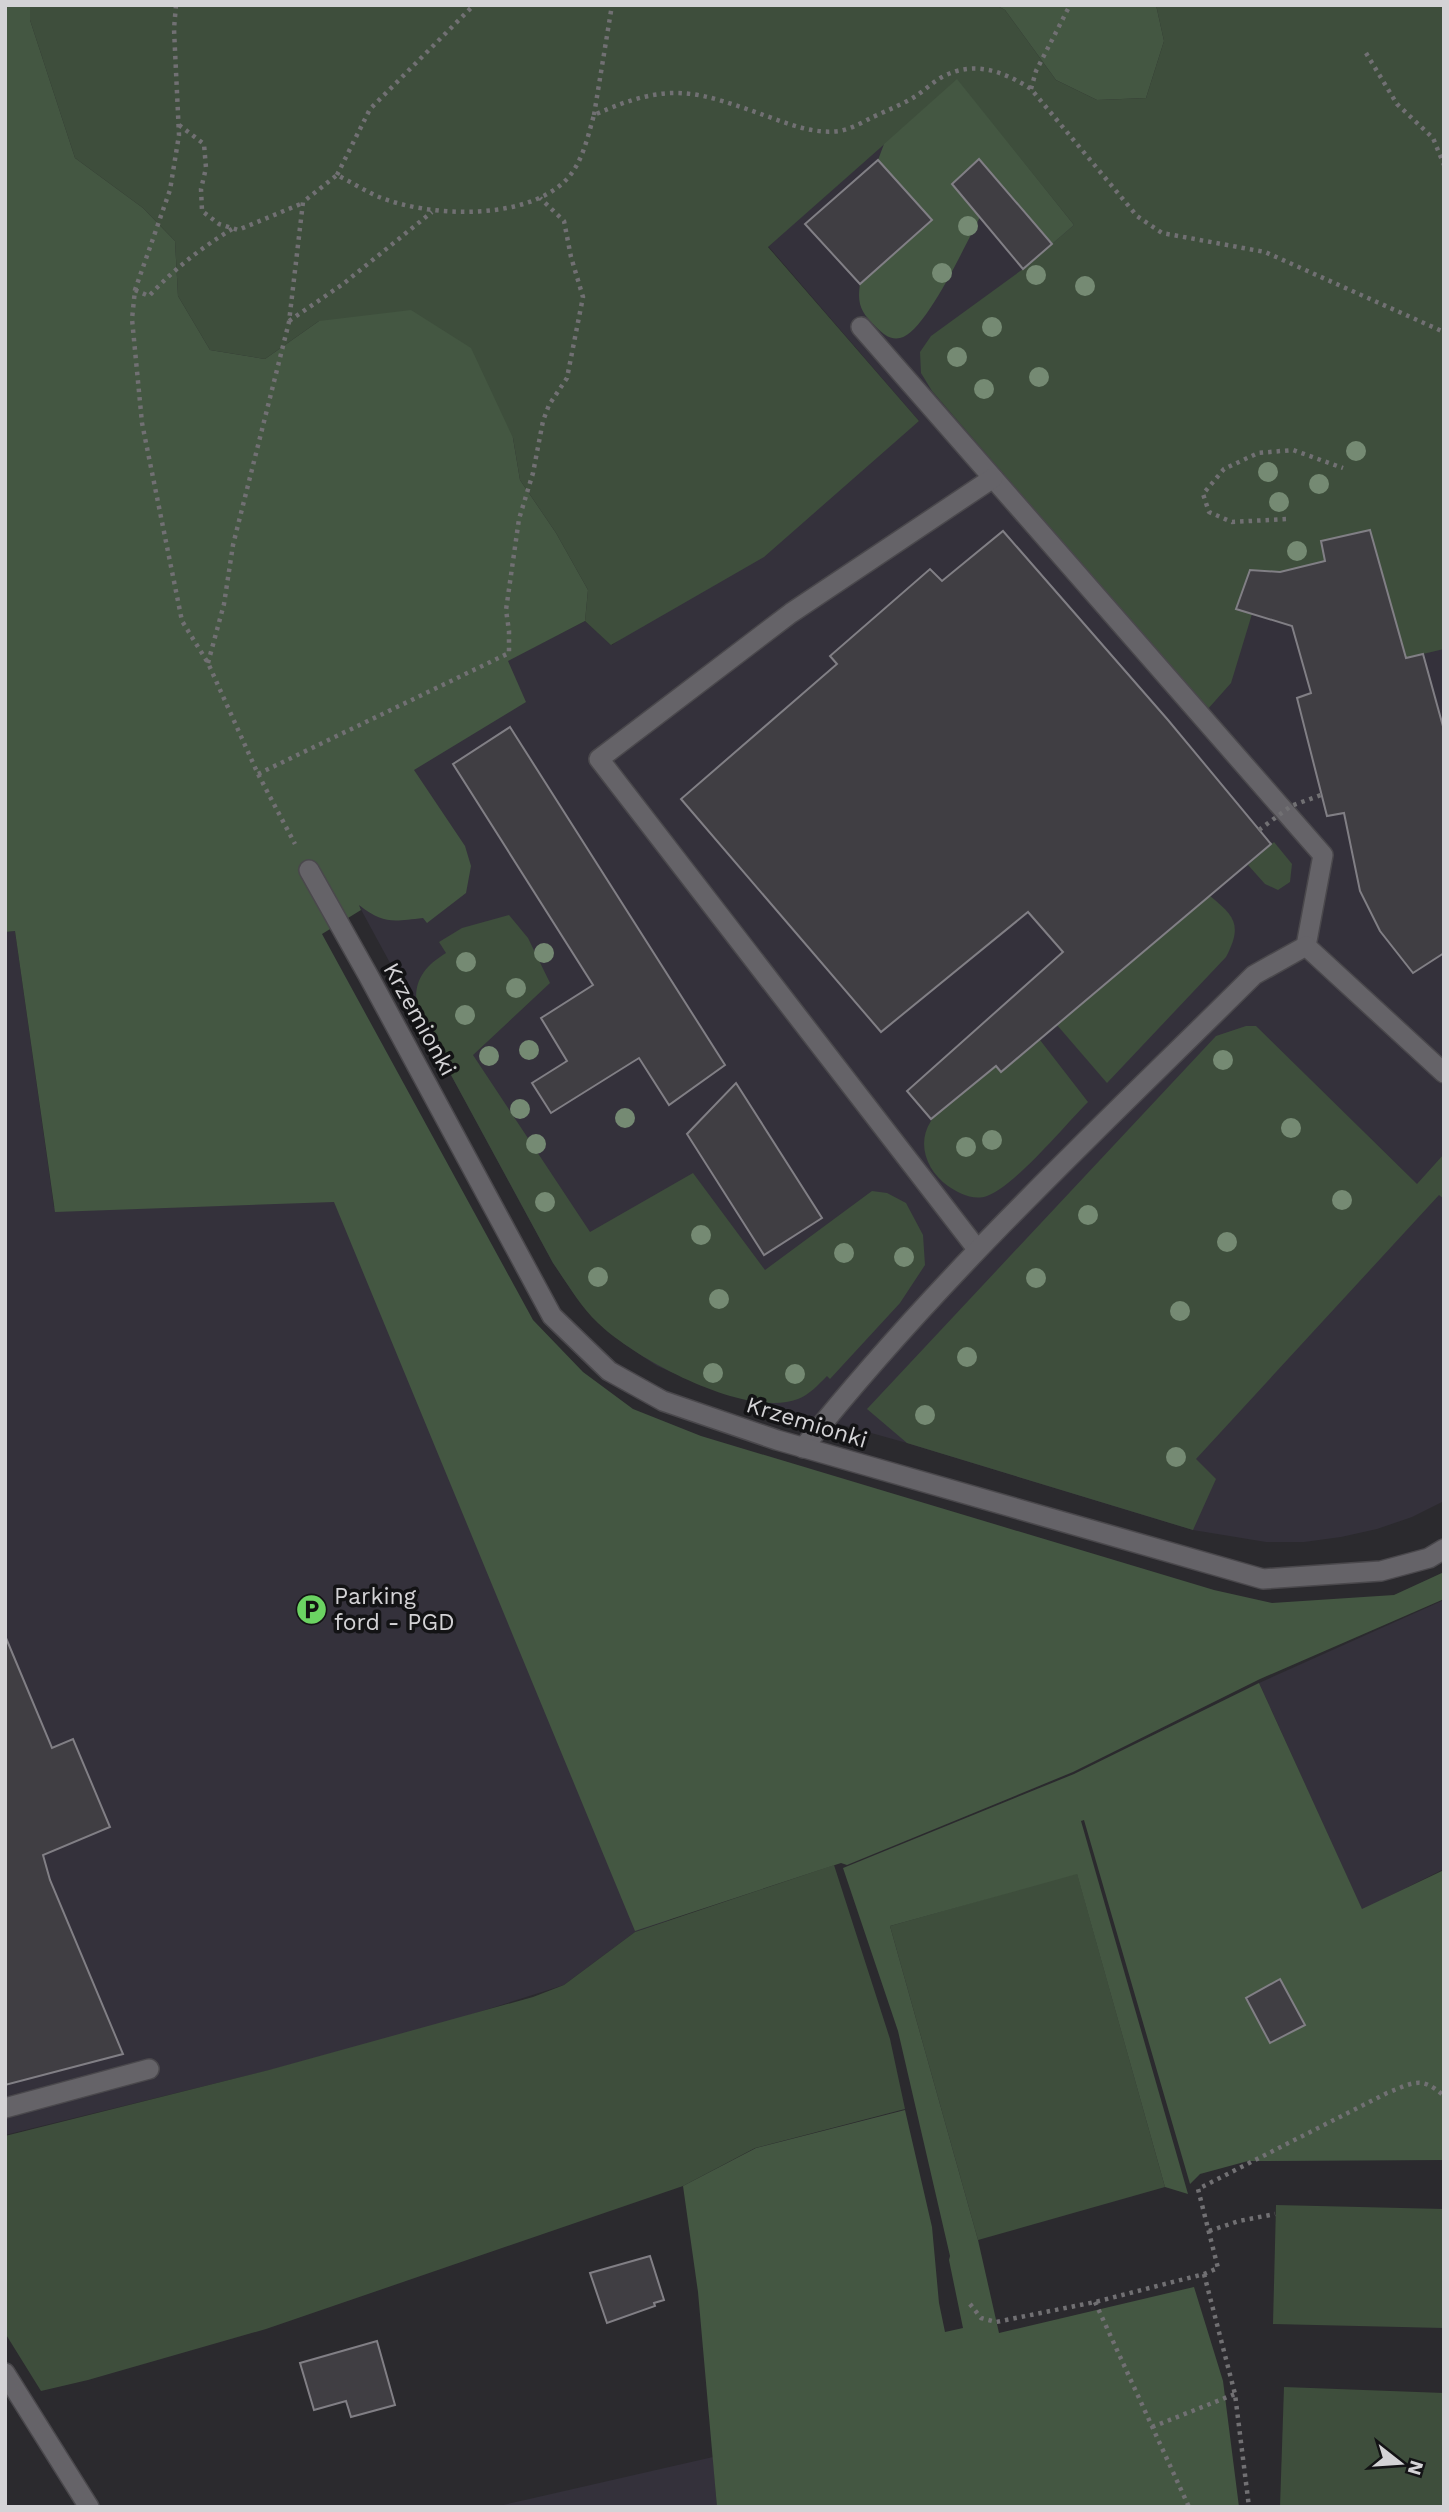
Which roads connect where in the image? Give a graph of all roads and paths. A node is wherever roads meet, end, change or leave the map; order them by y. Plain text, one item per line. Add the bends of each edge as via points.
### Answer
1 (176, 5) edge
2 (474, 5) edge
3 (612, 5) edge
4 (1070, 5) edge
5 (1366, 53) dead end
6 (1031, 89) junction
7 (594, 115) junction
8 (179, 125) junction
9 (1444, 165) edge
10 (337, 175) junction
11 (540, 198) junction
12 (303, 202) junction
13 (433, 211) junction
14 (233, 229) junction
15 (135, 290) junction
16 (289, 321) junction
17 (860, 327) dead end
18 (1444, 332) edge
19 (1343, 468) dead end
20 (993, 478) junction
21 (1286, 519) dead end
22 (208, 663) junction
23 (258, 774) junction
24 (1321, 795) dead end
25 (1259, 830) dead end
26 (309, 870) joint
27 (1306, 946) junction
28 (1444, 1073) edge
29 (977, 1249) junction
30 (803, 1448) junction
31 (1444, 1549) edge
32 (149, 2069) dead end
33 (1444, 2096) edge
34 (5, 2108) edge
35 (1275, 2214) dead end
36 (1209, 2231) junction
37 (1204, 2274) junction
38 (1095, 2302) junction
39 (970, 2304) dead end
40 (5, 2374) edge
41 (1235, 2394) junction
42 (1152, 2427) junction
43 (89, 2507) edge
44 (1189, 2507) edge
45 (1249, 2507) edge

1 - 8 path
2 - 10 path via 370,109
3 - 7 path
4 - 6 path
5 - 9 path via 1397,104 1433,138
6 - 7 path via 990,68 962,69 915,97 840,131 812,131 688,92 626,101
6 - 18 path via 1137,216 1163,233 1265,252
7 - 11 path via 581,158 564,182
8 - 14 path via 204,144 202,211
8 - 15 path via 170,190
10 - 12 path
10 - 13 path via 380,197
11 - 13 path via 503,209
11 - 23 path via 564,221 583,297 567,378 543,421 519,519 506,610 509,653
12 - 14 path
12 - 16 path
13 - 16 path
14 - 15 path via 203,246 149,296
15 - 22 path via 132,319 142,423 182,621
16 - 22 path
17 - 20 street
19 - 21 path via 1293,450 1258,453 1224,469 1203,494 1209,512 1232,522
20 - 27 street via 1323,855
20 - 29 street via 791,613 599,759
22 - 23 path
23 - 26 path
24 - 25 path, bridge via 1291,806
26 - 30 street, Krzemionki via 552,1316 609,1371 663,1401
27 - 28 street
27 - 29 street via 1254,975
29 - 30 street
30 - 31 street, Krzemionki via 1263,1579 1381,1571 1429,1558
32 - 34 street
33 - 36 path via 1431,2085 1413,2082 1198,2189
35 - 36 path
36 - 37 path via 1218,2268
37 - 38 path
37 - 41 path
38 - 39 path via 996,2322 981,2318
38 - 42 path
40 - 43 street
41 - 42 path
41 - 45 path
42 - 44 path

